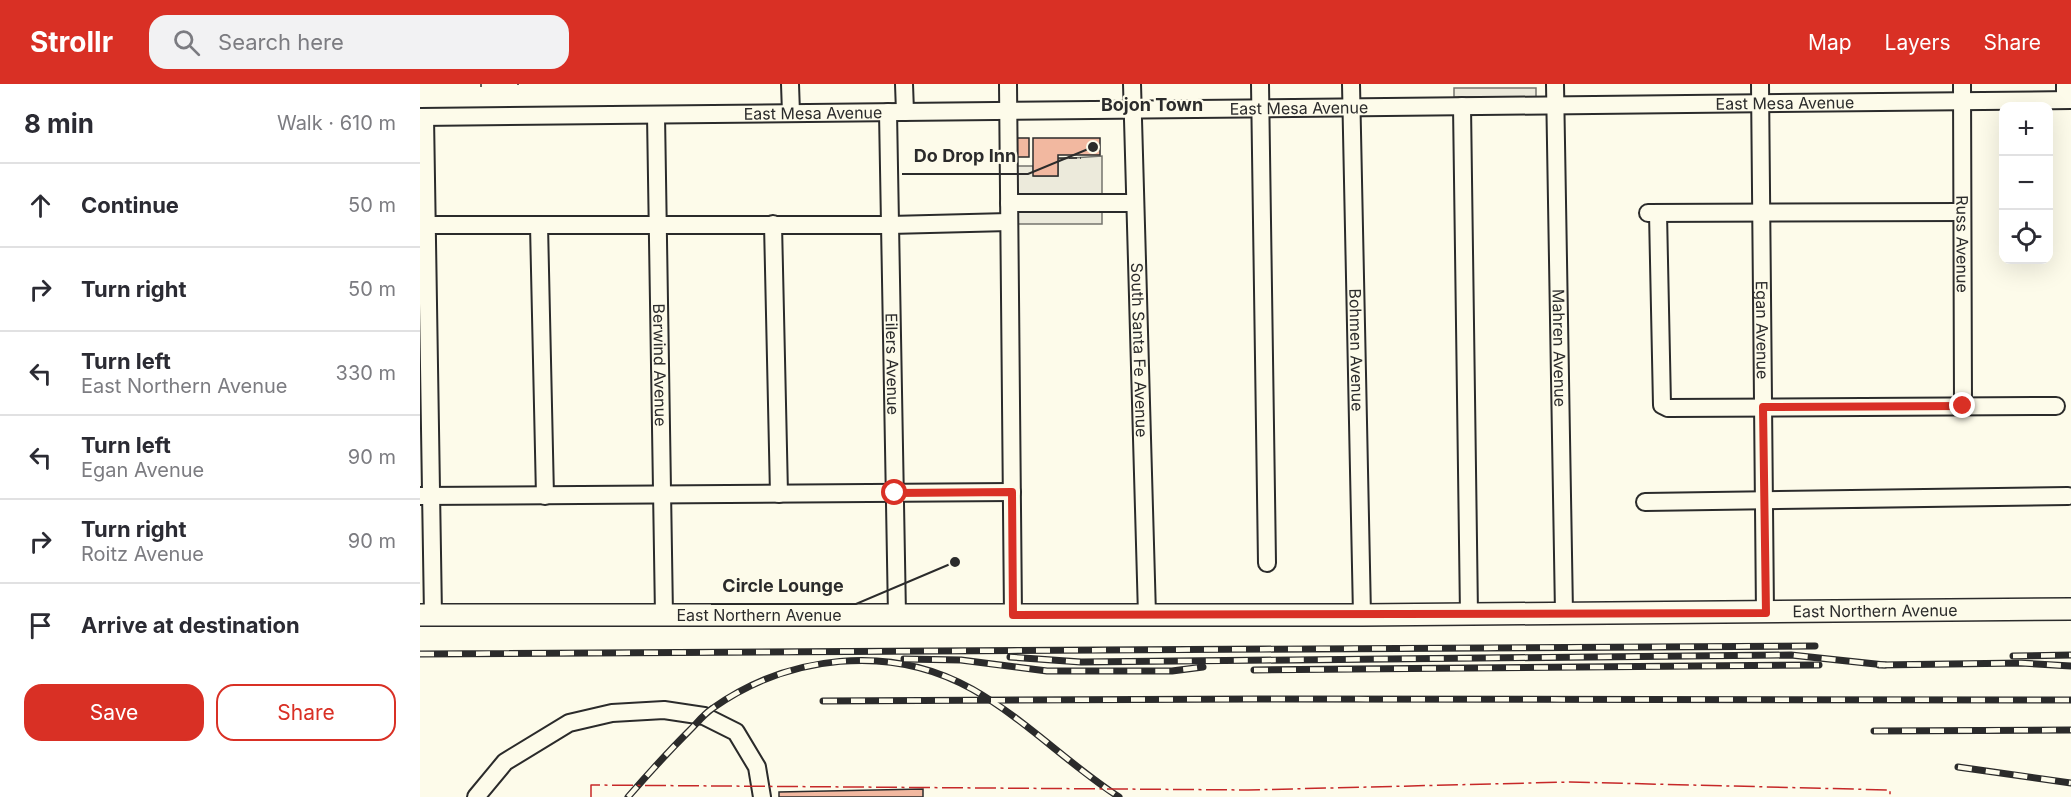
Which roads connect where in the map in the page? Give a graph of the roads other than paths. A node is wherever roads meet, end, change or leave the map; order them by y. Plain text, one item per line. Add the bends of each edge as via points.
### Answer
1 (790, 84) edge
2 (904, 84) edge
3 (1008, 84) edge
4 (1132, 84) edge
5 (1260, 84) edge
6 (1351, 84) edge
7 (1556, 84) edge
8 (1760, 84) edge
9 (1962, 84) edge
10 (2067, 95) edge
11 (1962, 101) junction
12 (1760, 103) junction
13 (1556, 105) junction
14 (1462, 106) junction
15 (1351, 107) junction
16 (1261, 108) junction
17 (1133, 110) junction
18 (1008, 111) junction
19 (897, 112) junction
20 (790, 113) junction
21 (656, 115) junction
22 (422, 117) edge
23 (1009, 203) junction
24 (1135, 203) junction
25 (1761, 213) junction
26 (1962, 213) junction
27 (1010, 222) junction
28 (658, 224) junction
29 (773, 224) junction
30 (423, 225) edge
31 (539, 225) junction
32 (890, 225) junction
33 (1963, 406) junction
34 (2056, 406) dead end
35 (1763, 407) junction
36 (1012, 492) junction
37 (895, 493) junction
38 (779, 494) junction
39 (662, 495) junction
40 (425, 496) edge
41 (545, 496) junction
42 (2068, 496) dead end
43 (1764, 500) junction
44 (1645, 501) dead end
45 (1267, 563) dead end
46 (2071, 609) edge
47 (1564, 613) junction
48 (1766, 613) junction
49 (1469, 614) junction
50 (426, 615) edge
51 (664, 615) junction
52 (897, 615) junction
53 (1013, 615) junction
54 (1147, 615) junction
55 (1362, 615) junction
56 (476, 797) edge
57 (762, 797) edge

1 - 20 street
2 - 19 street, Eilers Avenue
3 - 18 street
4 - 17 street, South Santa Fe Avenue
5 - 16 street
6 - 15 street, Bohmen Avenue
7 - 13 street, Mahren Avenue
8 - 12 street, Egan Avenue
9 - 11 street, Russ Avenue
10 - 11 street, East Mesa Avenue
11 - 12 street, East Mesa Avenue
11 - 26 street, Russ Avenue
12 - 13 street, East Mesa Avenue
12 - 25 street, Egan Avenue
13 - 14 street, East Mesa Avenue
13 - 47 street, Mahren Avenue
14 - 15 street, East Mesa Avenue
14 - 49 street
15 - 16 street, East Mesa Avenue
15 - 55 street, Bohmen Avenue
16 - 17 street, East Mesa Avenue
16 - 45 street
17 - 18 street, East Mesa Avenue
17 - 24 street, South Santa Fe Avenue
18 - 19 street, East Mesa Avenue
18 - 23 street
19 - 20 street, East Mesa Avenue
19 - 32 street, Eilers Avenue
20 - 21 street, East Mesa Avenue
21 - 22 street, East Mesa Avenue
21 - 28 street, Berwind Avenue
22 - 30 street
23 - 24 street
23 - 27 street
24 - 54 street, South Santa Fe Avenue
25 - 26 street
25 - 35 street, Egan Avenue
25 - 35 street via 1653,213 1662,405
26 - 33 street, Russ Avenue
27 - 32 street
27 - 36 street
28 - 29 street
28 - 31 street
28 - 39 street, Berwind Avenue
29 - 32 street
29 - 38 street
30 - 31 street
30 - 40 street
31 - 41 street
32 - 37 street, Eilers Avenue
33 - 34 street
33 - 35 street
35 - 43 street, Egan Avenue
36 - 37 street
36 - 53 street
37 - 38 street
37 - 52 street, Eilers Avenue
38 - 39 street
39 - 41 street
39 - 51 street, Berwind Avenue
40 - 41 street
40 - 50 street
42 - 43 street
43 - 44 street
43 - 48 street, Egan Avenue
46 - 48 main road, East Northern Avenue
47 - 48 main road, East Northern Avenue
47 - 49 main road, East Northern Avenue
49 - 55 main road, East Northern Avenue
50 - 51 main road, East Northern Avenue
51 - 52 main road, East Northern Avenue
52 - 53 main road, East Northern Avenue
53 - 54 main road, East Northern Avenue
54 - 55 main road, East Northern Avenue
56 - 57 street via 505,762 569,723 612,713 664,710 705,716 736,732 757,767

